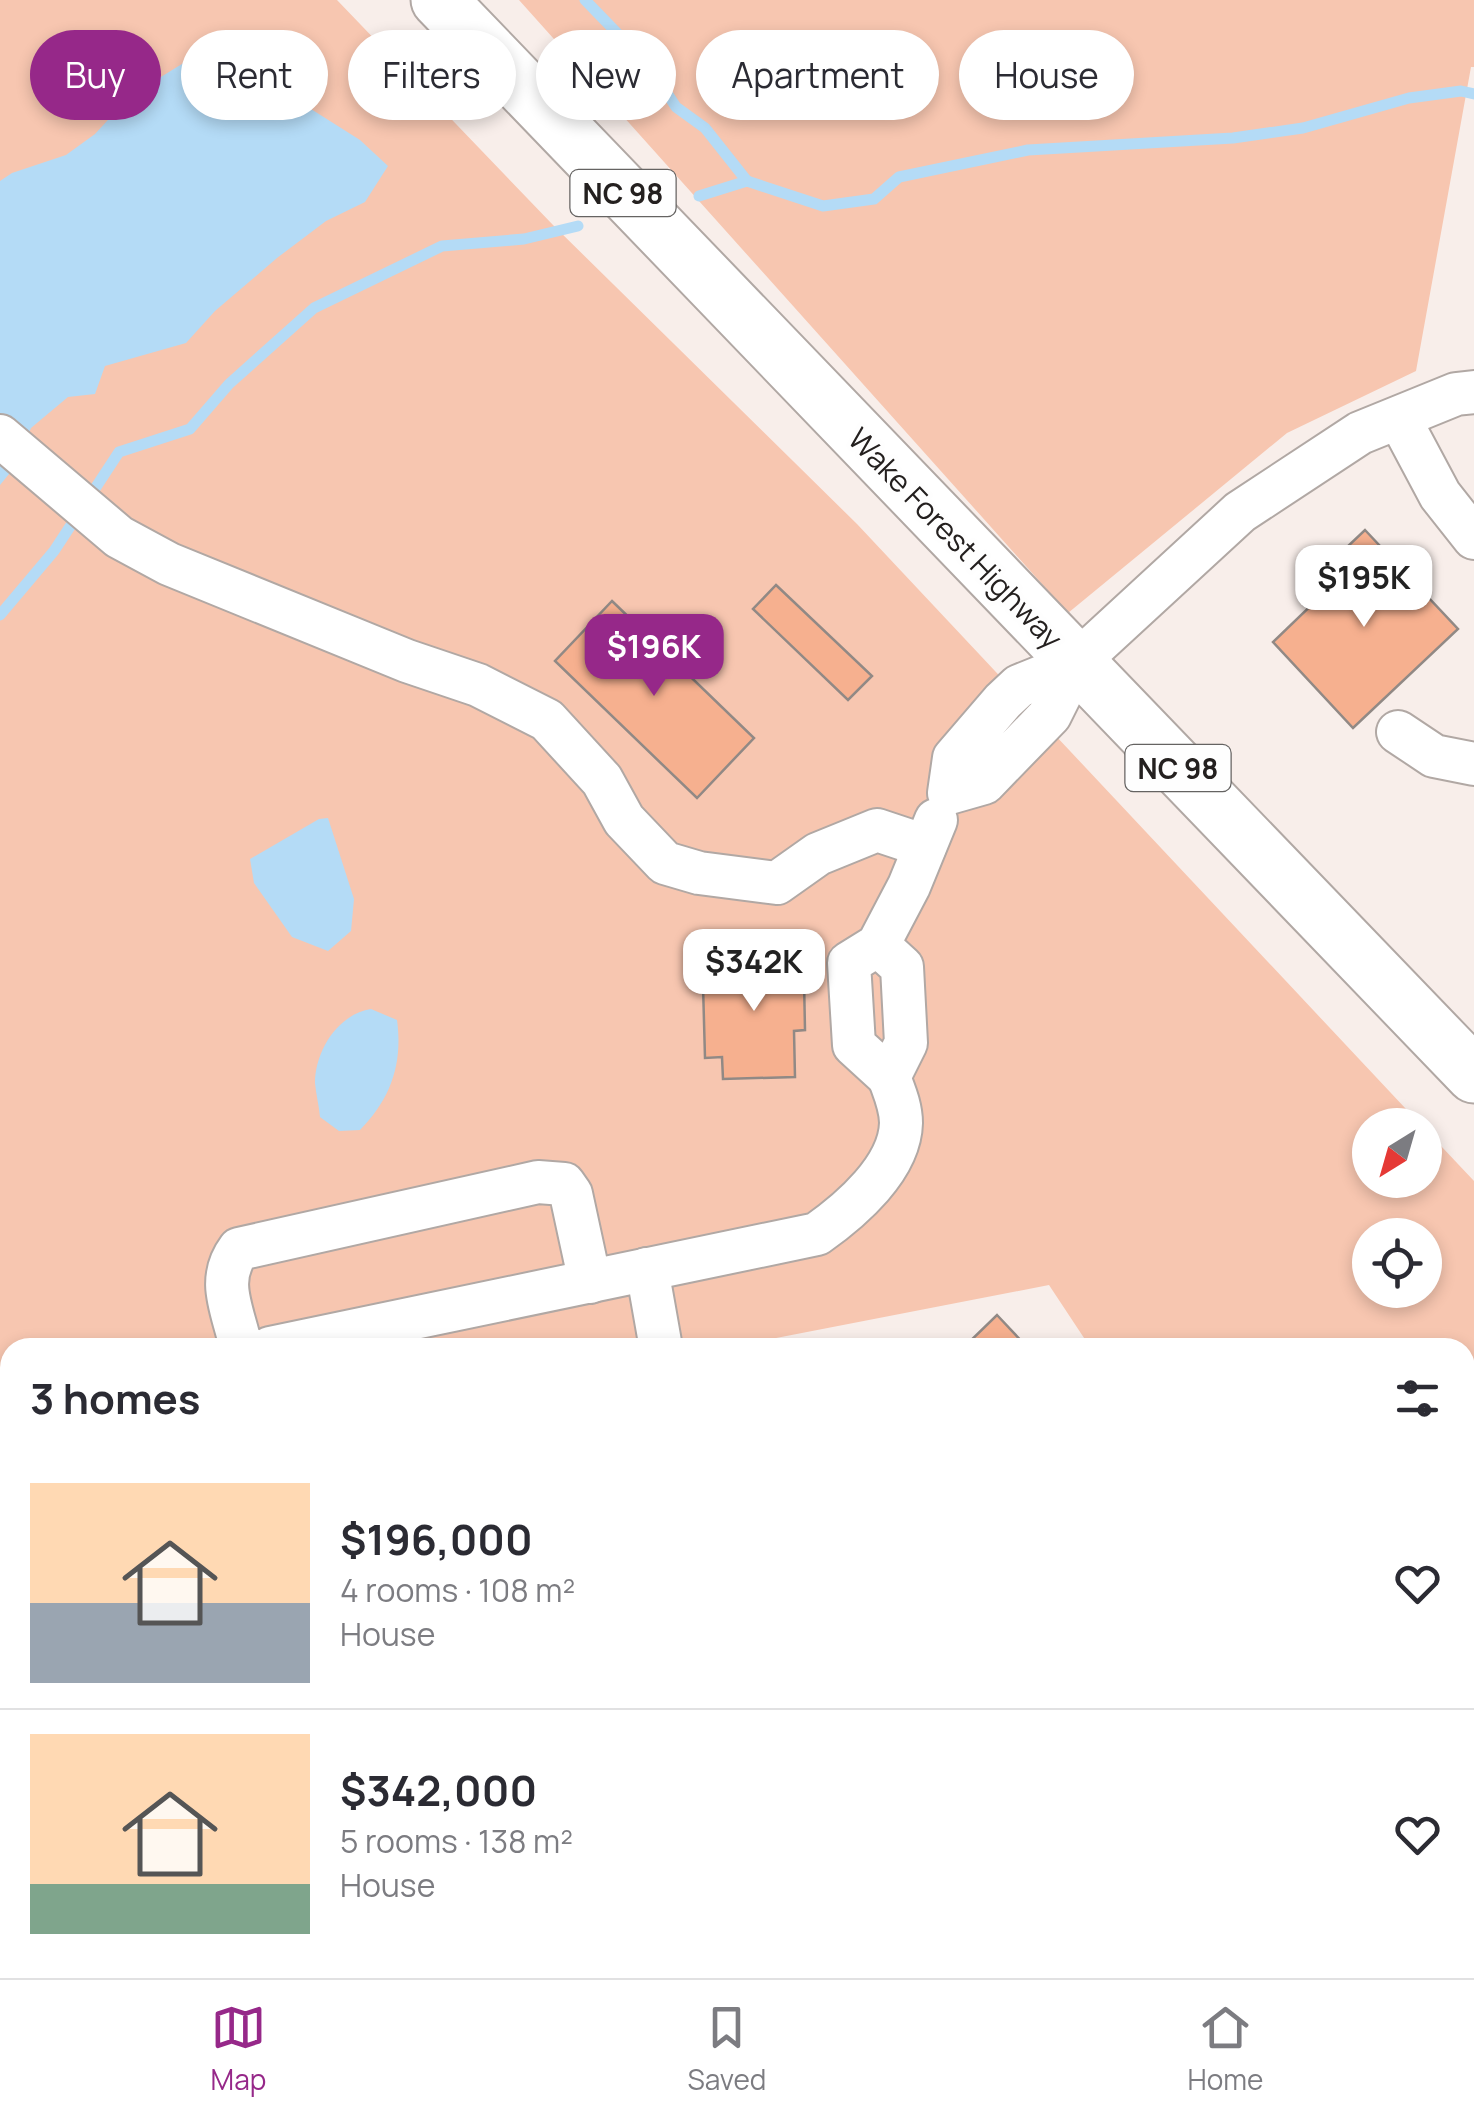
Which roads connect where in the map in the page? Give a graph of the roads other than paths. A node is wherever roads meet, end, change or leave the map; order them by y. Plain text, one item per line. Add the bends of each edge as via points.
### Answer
1 (440, 0) edge
2 (1474, 392) edge
3 (1400, 418) junction
4 (0, 436) edge
5 (1474, 538) edge
6 (1076, 663) junction
7 (1398, 732) dead end
8 (1474, 764) edge
9 (925, 846) junction
10 (1474, 1075) edge
11 (647, 1269) junction
12 (590, 1282) junction
13 (239, 1338) edge
14 (318, 1338) edge
15 (659, 1338) edge

1 - 6 highway, Wake Forest Highway / NC 98
2 - 3 street
3 - 5 street via 1440,494
3 - 6 street via 1360,433 1240,512
4 - 9 street via 119,537 169,564 478,685 547,720 602,780 624,820 666,862 776,883 818,854 877,830
6 - 9 street via 1019,686 954,758 949,793
6 - 10 highway, Wake Forest Highway / NC 98
7 - 8 street via 1434,756
9 - 11 street via 878,944 849,963 854,1045 889,1076 901,1124 898,1142 868,1190 817,1234
11 - 12 street
11 - 15 street
12 - 13 street via 570,1194 564,1184 538,1182 239,1249 224,1276
12 - 14 street

